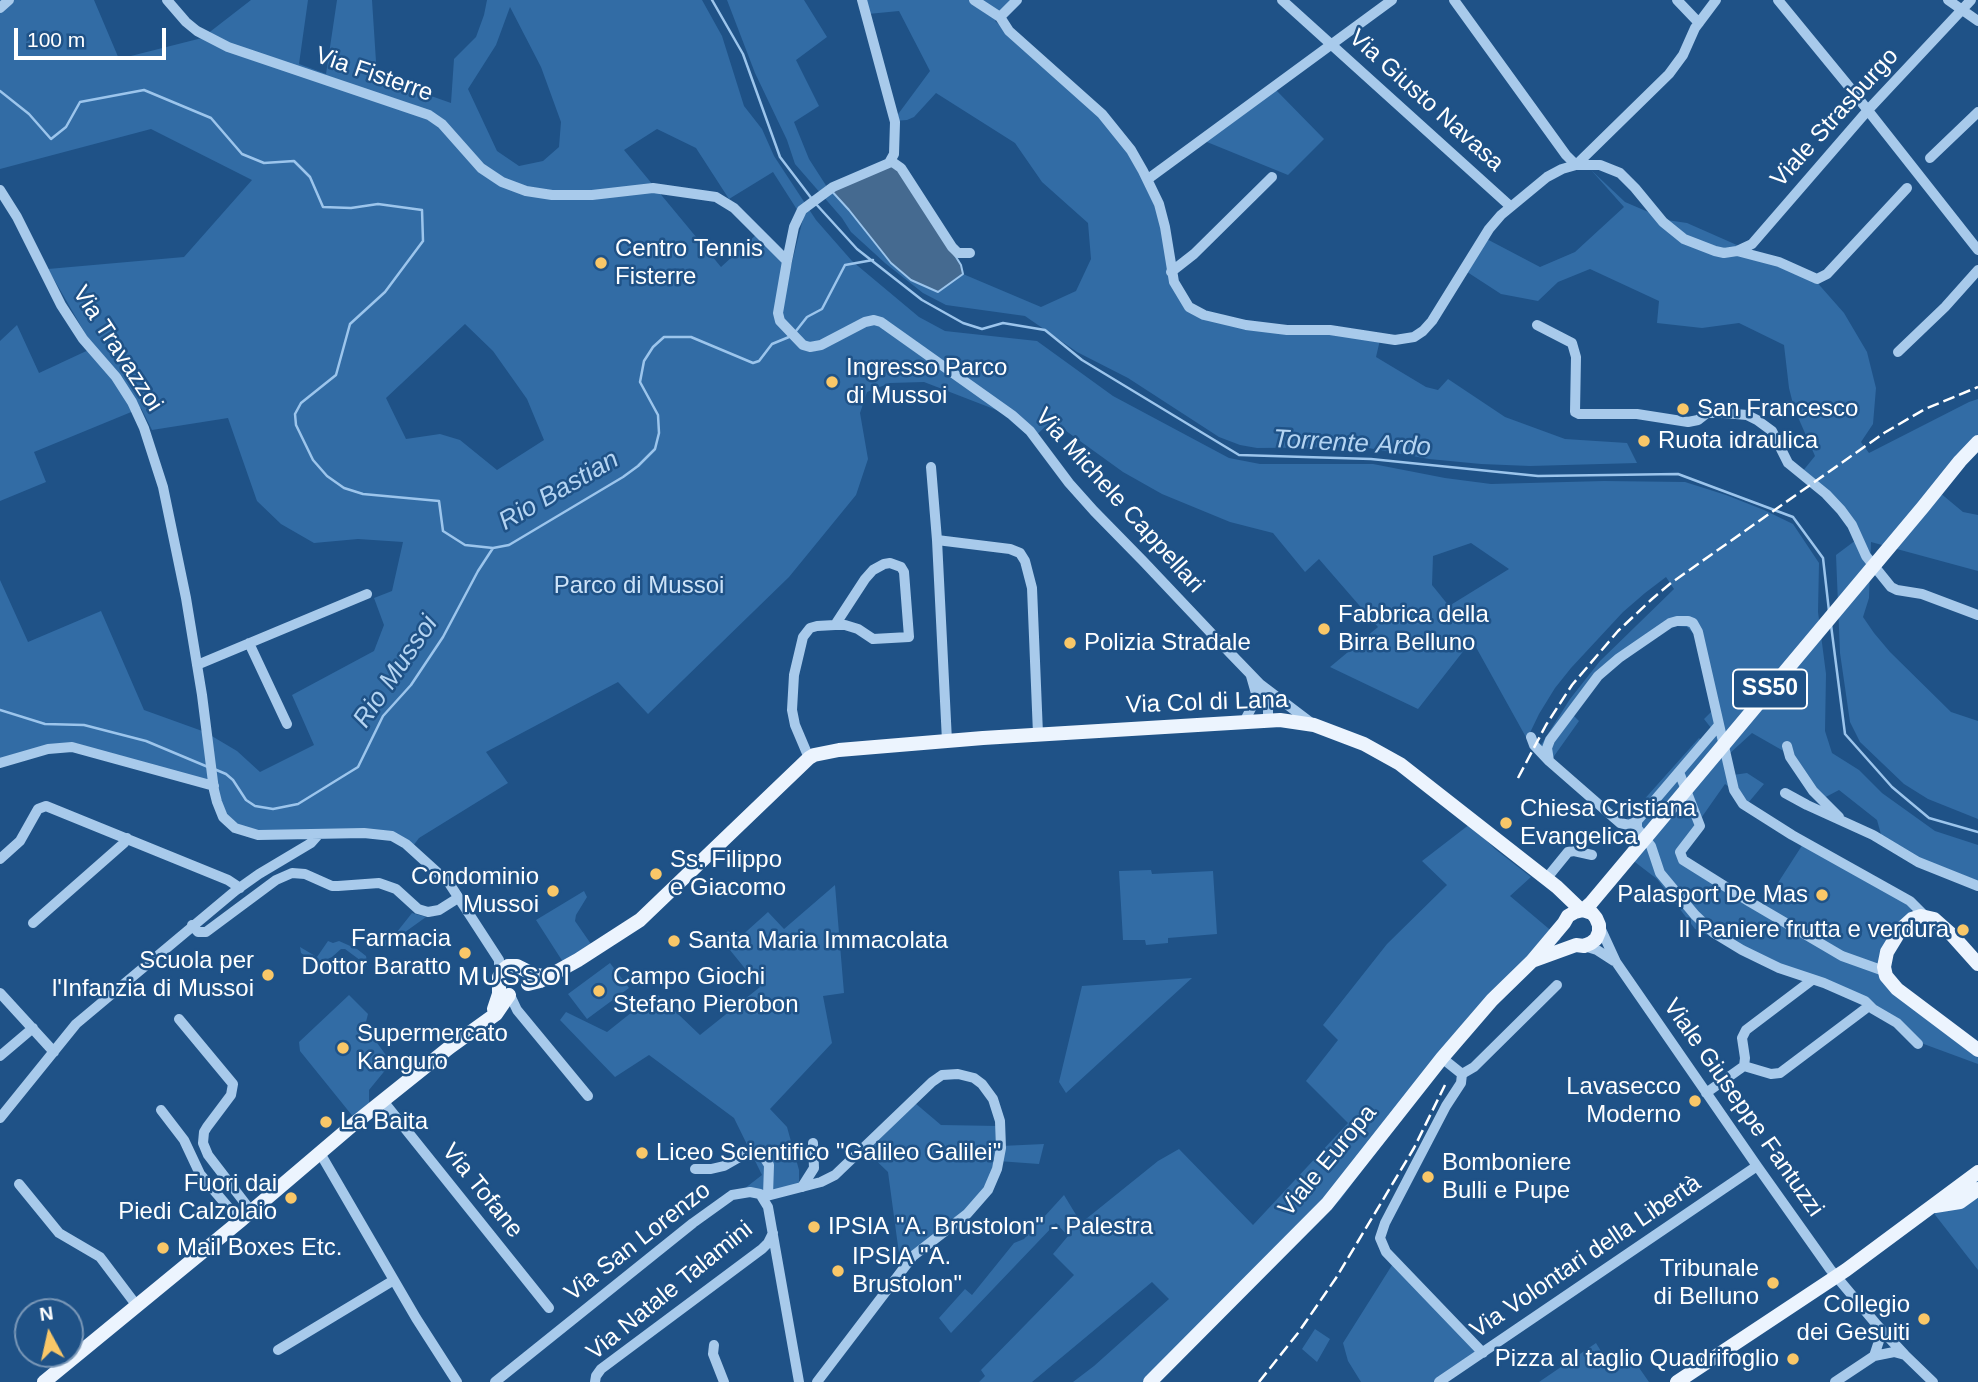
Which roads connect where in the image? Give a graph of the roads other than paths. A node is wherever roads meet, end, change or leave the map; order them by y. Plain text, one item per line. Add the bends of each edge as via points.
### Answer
1 (9, 0) edge
2 (167, 0) edge
3 (862, 0) edge
4 (974, 0) edge
5 (1017, 0) edge
6 (1282, 0) edge
7 (1392, 0) edge
8 (1454, 0) edge
9 (1676, 0) edge
10 (1716, 0) edge
11 (1778, 0) edge
12 (1948, 0) edge
13 (1967, 5) edge
14 (0, 8) edge
15 (1000, 16) junction
16 (1978, 21) edge
17 (1699, 23) junction
18 (1332, 44) junction
19 (1868, 110) junction
20 (1978, 112) edge
21 (1930, 158) dead end
22 (891, 161) junction
23 (1576, 165) junction
24 (1272, 177) dead end
25 (1147, 179) junction
26 (1907, 188) dead end
27 (0, 190) edge
28 (1510, 206) junction
29 (1978, 250) edge
30 (1737, 251) junction
31 (970, 253) dead end
32 (786, 261) junction
33 (1978, 270) edge
34 (1171, 272) junction
35 (1537, 325) dead end
36 (1898, 352) dead end
37 (1978, 433) edge
38 (1973, 447) edge
39 (931, 467) dead end
40 (937, 540) junction
41 (367, 594) dead end
42 (1978, 615) edge
43 (835, 625) junction
44 (248, 643) junction
45 (197, 665) junction
46 (1258, 687) junction
47 (1266, 720) junction
48 (1244, 722) junction
49 (287, 724) dead end
50 (1314, 725) junction
51 (1719, 726) junction
52 (1038, 734) junction
53 (1531, 737) dead end
54 (947, 740) junction
55 (1787, 746) dead end
56 (809, 758) junction
57 (1549, 761) junction
58 (0, 763) edge
59 (1679, 772) junction
60 (214, 783) junction
61 (1785, 793) dead end
62 (1637, 821) junction
63 (1846, 823) junction
64 (319, 834) junction
65 (127, 838) junction
66 (1592, 855) dead end
67 (0, 859) edge
68 (1978, 886) edge
69 (1556, 887) junction
70 (240, 888) junction
71 (1602, 890) junction
72 (458, 898) junction
73 (1574, 915) junction
74 (1925, 916) junction
75 (33, 923) dead end
76 (1599, 923) junction
77 (192, 925) junction
78 (1580, 946) junction
79 (1532, 961) junction
80 (1616, 962) junction
81 (1978, 964) edge
82 (1885, 971) junction
83 (1812, 980) junction
84 (512, 984) junction
85 (1557, 985) dead end
86 (0, 993) edge
87 (1869, 1006) junction
88 (179, 1019) dead end
89 (33, 1028) junction
90 (1918, 1044) dead end
91 (1978, 1050) edge
92 (54, 1052) junction
93 (0, 1056) edge
94 (1442, 1058) junction
95 (1744, 1066) junction
96 (1462, 1074) junction
97 (1706, 1093) junction
98 (588, 1096) dead end
99 (383, 1101) junction
100 (161, 1110) dead end
101 (0, 1118) edge
102 (813, 1143) dead end
103 (320, 1153) junction
104 (1757, 1166) junction
105 (695, 1169) dead end
106 (1978, 1172) edge
107 (19, 1184) dead end
108 (802, 1187) junction
109 (1978, 1189) edge
110 (766, 1196) junction
111 (1933, 1206) junction
112 (246, 1216) junction
113 (773, 1233) junction
114 (1836, 1276) junction
115 (394, 1280) junction
116 (137, 1306) junction
117 (549, 1308) dead end
118 (1877, 1325) junction
119 (714, 1345) dead end
120 (278, 1350) dead end
121 (1483, 1353) junction
122 (1905, 1355) junction
123 (1874, 1356) junction
124 (44, 1382) edge
125 (457, 1382) edge
126 (495, 1382) edge
127 (595, 1382) edge
128 (724, 1382) edge
129 (799, 1382) edge
130 (817, 1382) edge
131 (1150, 1382) edge
132 (1439, 1382) edge
133 (1677, 1382) edge
134 (1835, 1382) edge
135 (1933, 1382) edge

1 - 14 street
2 - 32 street, Via Fisterre via 197,31 229,47 429,115 481,168 502,182 526,191 566,196 647,188 709,195 734,208
3 - 22 street via 895,122
4 - 15 street
5 - 15 street
6 - 18 street, Via Giusto Navasa
7 - 18 street
8 - 23 street
9 - 17 street
10 - 17 street
11 - 19 street
12 - 13 street
13 - 16 street
13 - 19 street, Viale Strasburgo
15 - 25 street via 1009,31 1110,123
17 - 23 street via 1669,74
18 - 25 street
18 - 28 street, Via Giusto Navasa
19 - 29 street
19 - 30 street, Viale Strasburgo via 1752,244
20 - 21 street
22 - 31 street via 901,168 952,247 958,253
22 - 32 street, Via Michele Cappellari via 828,191 802,210
23 - 28 street via 1547,177
23 - 30 street via 1600,165 1620,173 1684,239 1724,253
24 - 34 street
25 - 34 street via 1163,216
26 - 30 street via 1821,278
27 - 45 street, Via Travazzoi via 61,304 116,377 144,428 163,487
28 - 34 street via 1489,229 1428,326 1402,340 1330,330 1261,328 1204,315 1189,307
32 - 46 street, Via Michele Cappellari via 778,313 803,345 817,346 865,321 881,322 1012,415 1030,430 1094,511
33 - 36 street
35 - 42 street via 1572,343 1575,412 1688,422 1707,413 1747,415 1772,432 1788,463 1841,510 1866,556 1891,587
37 - 38 main road
38 - 71 main road, Viale Europa / SS50
39 - 40 street
40 - 52 street via 1010,549 1025,561 1032,588
40 - 54 street
41 - 44 street
43 - 43 street via 852,626 873,639 909,638 901,567 884,564 873,570
43 - 56 street via 806,632 796,666 793,718
44 - 45 street
44 - 49 street
45 - 60 street, Via Travazzoi
46 - 47 street
46 - 48 street
46 - 50 street, Via Michele Cappellari
47 - 48 main road, Via Col di Lana
47 - 50 main road, Via Col di Lana
48 - 52 main road, Via Col di Lana
50 - 69 main road, Via Col di Lana via 1400,764
51 - 57 street via 1696,627 1677,621 1598,677 1548,744
51 - 59 street
51 - 74 street via 1734,790 1743,804 1910,901
52 - 54 main road, Via Col di Lana
53 - 57 street
54 - 56 main road, Via Col di Lana via 828,751
55 - 63 street via 1814,790
56 - 84 main road via 640,920 550,975
57 - 62 street via 1620,823
58 - 60 street via 47,748 72,747
59 - 62 street
59 - 82 street via 1700,826 1681,852 1683,860 1842,956
60 - 64 street, Via Travazzoi via 223,817 241,831
61 - 63 street
62 - 83 street via 1660,873 1704,924 1742,950
63 - 68 street via 1918,862
64 - 70 street
64 - 72 street, Via Travazzoi via 364,833 398,839 449,883
65 - 67 street via 46,806 38,808 20,841
65 - 70 street
65 - 75 street
66 - 69 street via 1568,852
69 - 71 main road via 1578,896
69 - 73 main road
70 - 77 street
71 - 73 main road, Viale Europa
71 - 76 main road
72 - 77 street via 428,912 379,883 332,886 292,873 206,932 198,932
72 - 84 street, Via Travazzoi
73 - 76 main road via 1592,913
73 - 78 main road via 1566,937
73 - 79 main road, Viale Europa
74 - 81 main road via 1952,935
74 - 82 main road via 1912,919 1901,929 1887,952
76 - 78 main road via 1596,939
76 - 80 street, Viale Giuseppe Fantuzzi
77 - 92 street via 76,1024
78 - 79 main road, Viale Europa
78 - 80 street, Viale Giuseppe Fantuzzi
79 - 94 main road, Viale Europa
80 - 97 street, Viale Giuseppe Fantuzzi
82 - 91 main road via 1897,989
83 - 87 street
83 - 95 street via 1746,1030 1742,1038
84 - 98 street, Via Travazzoi
84 - 99 main road via 492,1017
85 - 96 street via 1474,1068
86 - 89 street
87 - 90 street
87 - 95 street via 1780,1073
88 - 112 street via 233,1084 231,1095 207,1127 203,1143
89 - 92 street
89 - 93 street
92 - 101 street
94 - 96 street
94 - 131 main road, Viale Europa via 1327,1204
95 - 97 street
96 - 121 street via 1380,1238 1386,1252
97 - 104 street, Viale Giuseppe Fantuzzi
99 - 103 main road
99 - 117 street, Via Tofane
100 - 112 street via 184,1140 200,1174
102 - 108 street via 814,1168
103 - 112 main road
103 - 115 street
104 - 114 street, Viale Giuseppe Fantuzzi
104 - 121 street, Via Volontari della Libertà
105 - 110 street via 724,1166 751,1152 760,1154 769,1165
106 - 111 main road
107 - 116 street via 59,1233 100,1257
108 - 110 street, Via San Lorenzo
108 - 130 street, Via San Lorenzo via 835,1175 942,1075 974,1078 993,1098 1002,1147 988,1190 913,1256
109 - 111 main road via 1960,1202
110 - 113 street
110 - 126 street, Via San Lorenzo via 750,1192 732,1195
111 - 114 main road
112 - 116 main road
113 - 127 street, Via Natale Talamini via 762,1249 601,1369
113 - 129 street
114 - 118 street, Viale Giuseppe Fantuzzi
114 - 133 main road
115 - 120 street
115 - 125 street
116 - 124 main road
118 - 122 street, Viale Giuseppe Fantuzzi
118 - 123 street
119 - 128 street
121 - 132 street, Via Volontari della Libertà
122 - 123 street
122 - 135 street, Viale Giuseppe Fantuzzi
123 - 134 street

